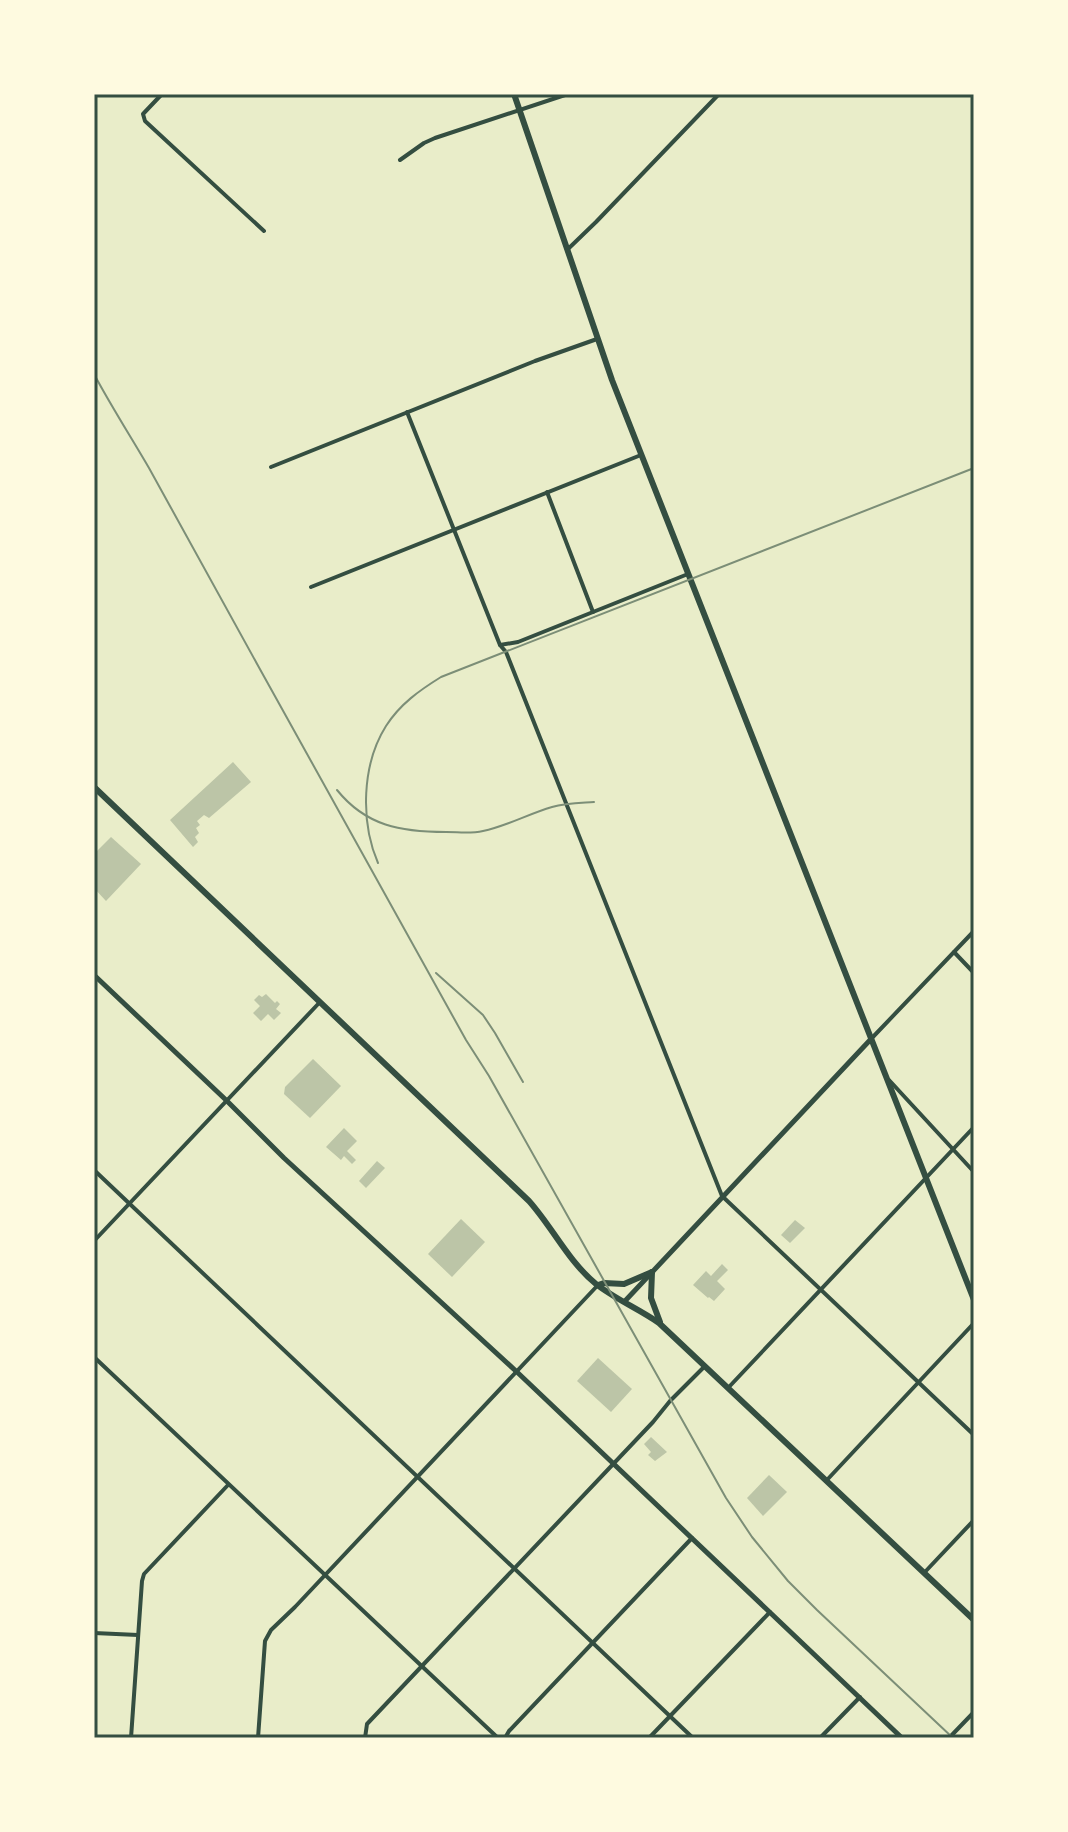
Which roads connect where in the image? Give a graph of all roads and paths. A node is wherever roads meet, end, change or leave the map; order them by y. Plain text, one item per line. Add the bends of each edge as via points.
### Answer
1 (162, 94) edge
2 (514, 94) edge
3 (568, 94) edge
4 (719, 94) edge
5 (519, 110) junction
6 (400, 160) dead end
7 (264, 231) dead end
8 (567, 250) junction
9 (597, 339) junction
10 (407, 412) junction
11 (641, 455) junction
12 (271, 467) dead end
13 (547, 492) junction
14 (454, 530) junction
15 (688, 574) junction
16 (311, 587) dead end
17 (593, 612) junction
18 (500, 645) junction
19 (94, 787) edge
20 (974, 931) edge
21 (954, 952) junction
22 (974, 973) edge
23 (94, 975) edge
24 (320, 1002) junction
25 (871, 1039) junction
26 (887, 1079) junction
27 (226, 1100) junction
28 (974, 1127) edge
29 (953, 1149) junction
30 (94, 1170) edge
31 (974, 1172) edge
32 (926, 1178) junction
33 (722, 1196) junction
34 (130, 1203) junction
35 (94, 1241) edge
36 (652, 1272) junction
37 (598, 1285) junction
38 (820, 1290) junction
39 (974, 1300) edge
40 (625, 1301) junction
41 (974, 1323) edge
42 (662, 1326) junction
43 (94, 1357) edge
44 (705, 1367) junction
45 (517, 1372) junction
46 (918, 1382) junction
47 (728, 1388) junction
48 (974, 1435) edge
49 (613, 1464) junction
50 (417, 1477) junction
51 (826, 1481) junction
52 (228, 1485) junction
53 (974, 1520) edge
54 (692, 1538) junction
55 (513, 1568) junction
56 (924, 1573) junction
57 (324, 1576) junction
58 (770, 1612) junction
59 (974, 1620) edge
60 (94, 1633) edge
61 (138, 1635) junction
62 (592, 1643) junction
63 (420, 1667) junction
64 (860, 1697) junction
65 (974, 1712) edge
66 (670, 1716) junction
67 (131, 1738) edge
68 (258, 1738) edge
69 (365, 1738) edge
70 (498, 1738) edge
71 (505, 1738) edge
72 (649, 1738) edge
73 (693, 1738) edge
74 (820, 1738) edge
75 (902, 1738) edge
76 (949, 1738) edge

1 - 7 street via 143,114 145,121
2 - 5 main road
3 - 5 street
4 - 8 street
5 - 6 street via 435,138
5 - 8 main road
8 - 9 main road
9 - 10 street
9 - 11 main road
10 - 12 street
10 - 14 street
11 - 13 street
11 - 15 main road
13 - 14 street
13 - 17 street
14 - 16 street
14 - 18 street
15 - 17 street
15 - 25 main road
17 - 18 street
18 - 33 street
19 - 24 main road
20 - 21 street
21 - 22 street
21 - 25 street
23 - 27 street
24 - 27 street
24 - 37 main road via 529,1201 569,1256
25 - 26 main road
25 - 33 street
26 - 29 street
26 - 32 main road
27 - 34 street
27 - 45 street
28 - 29 street
29 - 31 street
29 - 32 street
30 - 34 street
32 - 38 street
32 - 39 main road
33 - 36 street
33 - 38 street
34 - 35 street
34 - 50 street
36 - 37 main road via 624,1284
36 - 40 street
36 - 42 main road via 651,1298
37 - 40 main road
37 - 45 street
38 - 46 street
38 - 47 street
40 - 42 main road
41 - 46 street
42 - 44 main road
43 - 52 street
44 - 47 main road
44 - 49 street
45 - 49 street
45 - 50 street
46 - 48 street
46 - 51 street
47 - 51 main road
49 - 54 street
49 - 55 street
50 - 55 street
50 - 57 street
51 - 56 main road
52 - 57 street
52 - 61 street via 144,1574
53 - 56 street
54 - 58 street
54 - 62 street
55 - 62 street
55 - 63 street
56 - 59 main road
57 - 63 street
57 - 68 street via 268,1634
58 - 64 street
58 - 66 street
60 - 61 street
61 - 67 street
62 - 66 street
62 - 71 street
63 - 69 street via 367,1724
63 - 70 street
64 - 74 street
64 - 75 street
65 - 76 street
66 - 72 street
66 - 73 street

